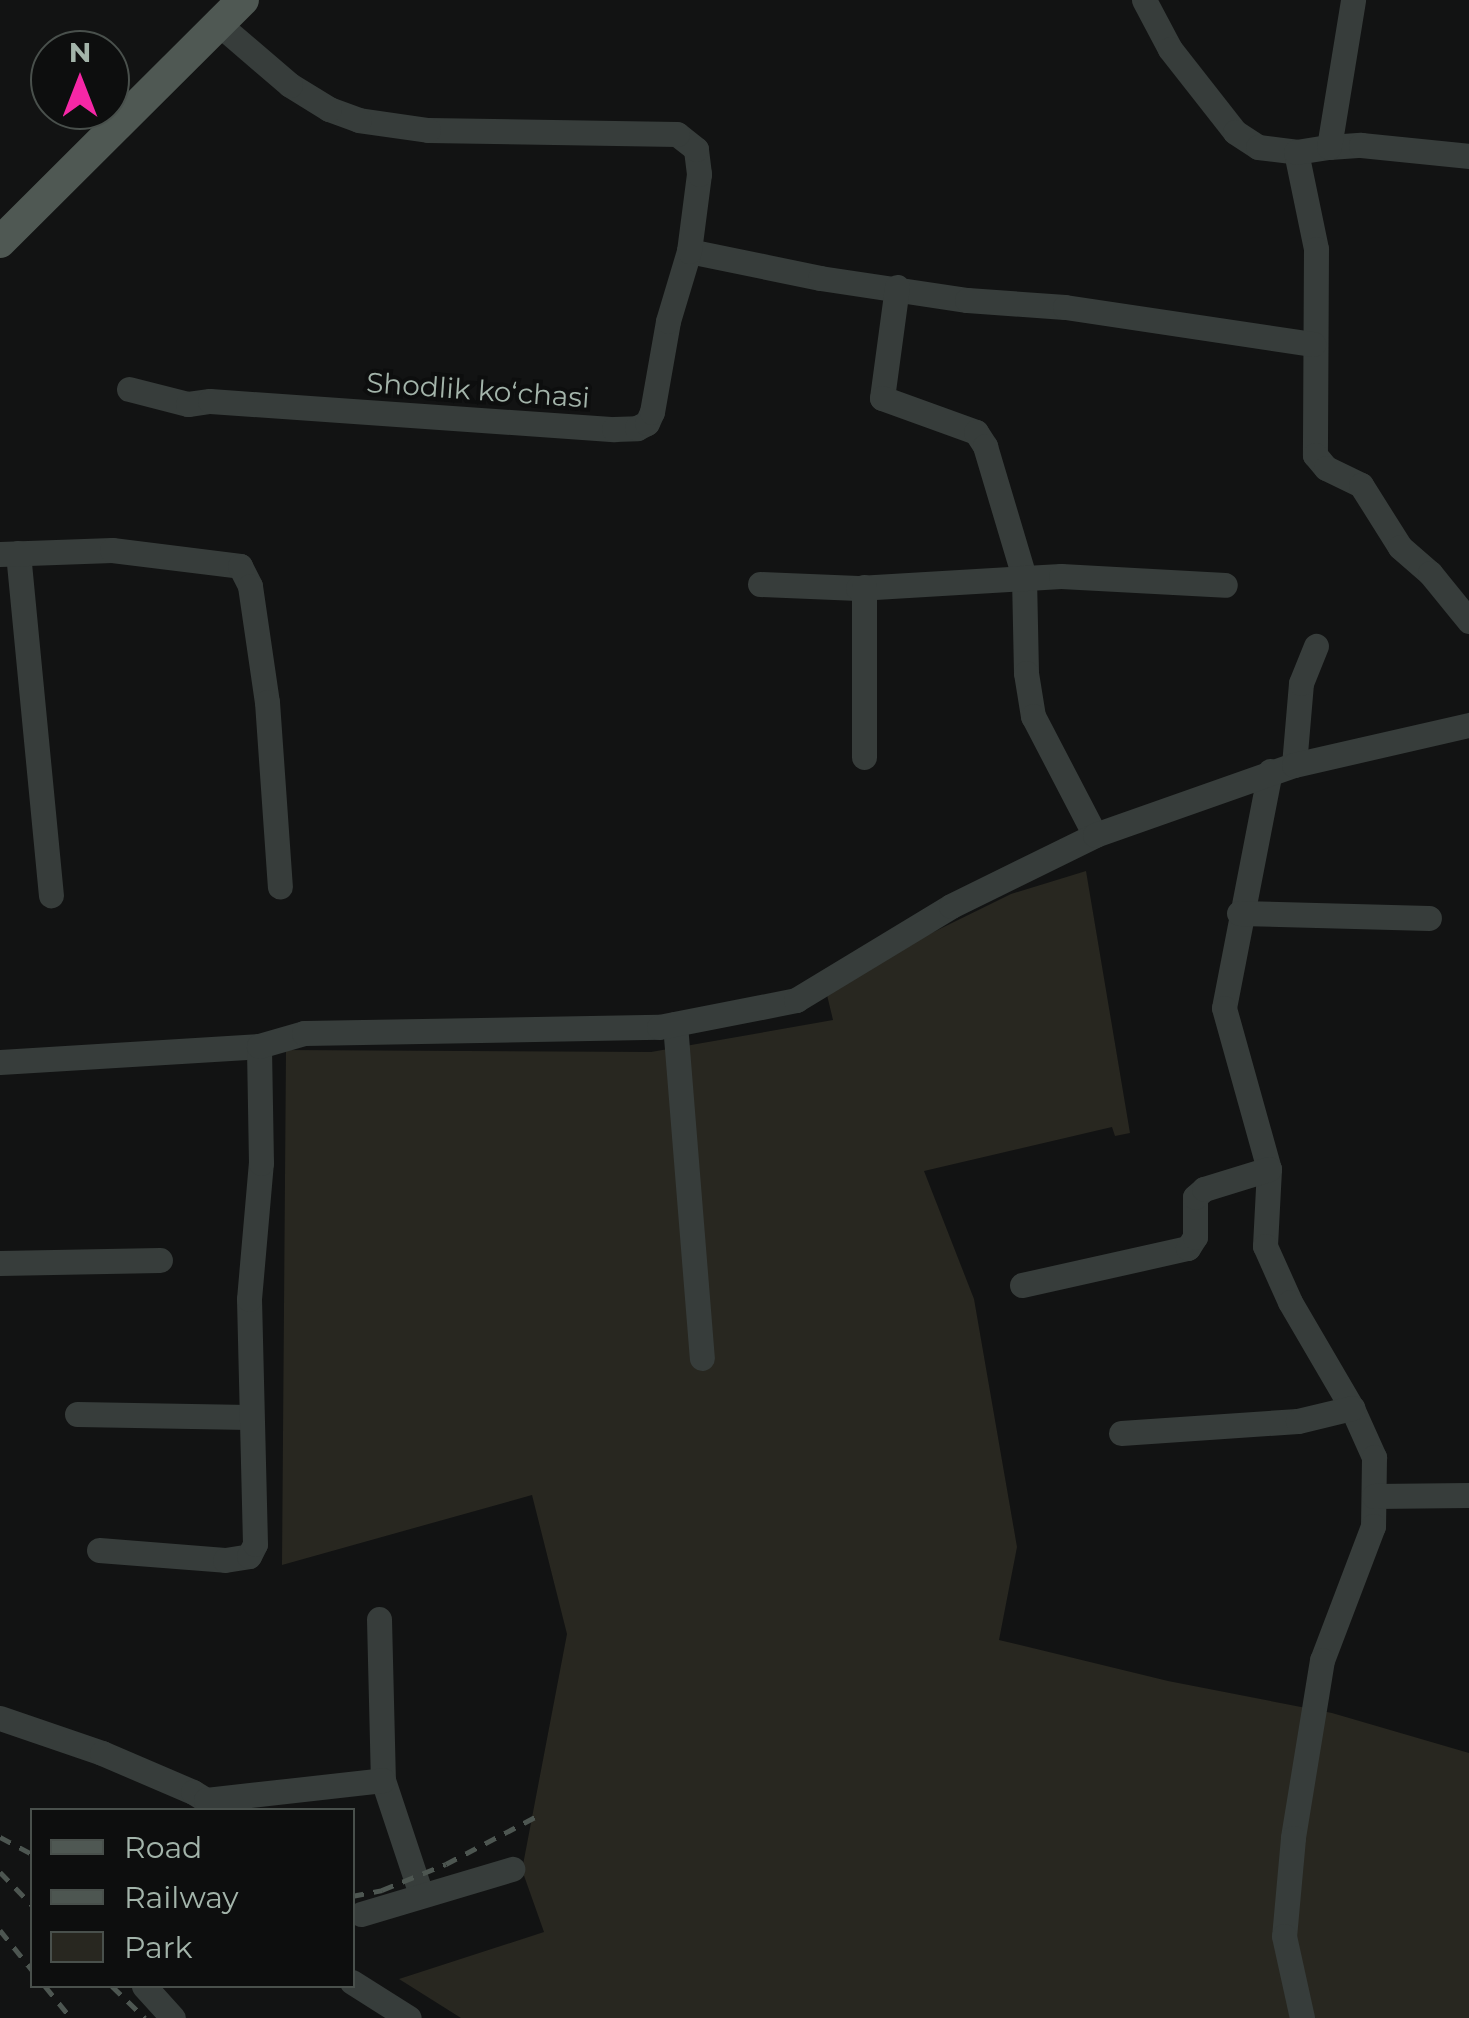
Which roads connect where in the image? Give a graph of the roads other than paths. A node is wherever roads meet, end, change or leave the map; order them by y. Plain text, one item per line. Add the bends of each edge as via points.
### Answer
1 (243, 0) edge
2 (1144, 0) edge
3 (1353, 0) edge
4 (220, 25) junction
5 (1329, 147) junction
6 (1296, 152) junction
7 (1469, 156) edge
8 (0, 242) edge
9 (689, 250) junction
10 (897, 287) junction
11 (1313, 344) junction
12 (129, 389) dead end
13 (9, 554) edge
14 (1024, 578) junction
15 (760, 584) dead end
16 (1224, 585) dead end
17 (864, 588) junction
18 (1469, 621) edge
19 (1316, 646) dead end
20 (1469, 725) edge
21 (864, 757) dead end
22 (1282, 768) junction
23 (1094, 835) junction
24 (280, 887) dead end
25 (50, 895) dead end
26 (1239, 913) junction
27 (1429, 918) dead end
28 (675, 1024) junction
29 (259, 1046) junction
30 (0, 1062) edge
31 (1268, 1169) junction
32 (160, 1260) dead end
33 (0, 1263) edge
34 (1022, 1285) dead end
35 (702, 1358) dead end
36 (1352, 1408) junction
37 (77, 1414) dead end
38 (249, 1417) junction
39 (1121, 1433) dead end
40 (1469, 1495) edge
41 (1374, 1496) junction
42 (99, 1550) dead end
43 (379, 1619) dead end
44 (0, 1718) edge
45 (383, 1780) junction
46 (208, 1805) edge
47 (512, 1869) dead end
48 (420, 1894) junction
49 (361, 1914) dead end
50 (355, 1984) edge
51 (146, 1988) edge
52 (173, 2018) edge
53 (409, 2018) edge
54 (1302, 2018) edge

1 - 4 main road
2 - 6 street via 1170,48 1235,132 1258,147
3 - 5 street
4 - 8 main road
4 - 9 street, Shodlik koʻchasi via 290,85 360,120 428,130 678,134 696,149 699,174
5 - 6 street
5 - 7 street
6 - 11 street via 1316,249
9 - 10 street
9 - 12 street, Shodlik koʻchasi via 652,412 637,428 210,400 188,404
10 - 11 street
10 - 14 street via 882,398 981,438
11 - 18 street via 1317,460 1361,486 1400,547
13 - 24 street via 112,550 240,566 267,702
13 - 25 street
14 - 16 street
14 - 17 street
14 - 23 street via 1028,698
15 - 17 street
17 - 21 street
19 - 22 street
20 - 22 street
22 - 23 street
22 - 26 street
23 - 28 street via 951,906 796,1000
26 - 27 street
26 - 31 street via 1224,1008
28 - 29 street via 304,1033
28 - 35 street
29 - 30 street
29 - 38 street
31 - 34 street via 1195,1198 1195,1237 1188,1248
31 - 36 street via 1266,1246 1290,1302
32 - 33 street
36 - 39 street via 1298,1421
36 - 41 street via 1374,1457
37 - 38 street
38 - 42 street via 255,1535 248,1556
40 - 41 street
41 - 54 street via 1373,1526 1322,1660 1293,1838 1284,1936
43 - 45 street
44 - 46 street via 102,1753
45 - 46 street
45 - 48 street
47 - 48 street
48 - 49 street
50 - 53 street
51 - 52 street

